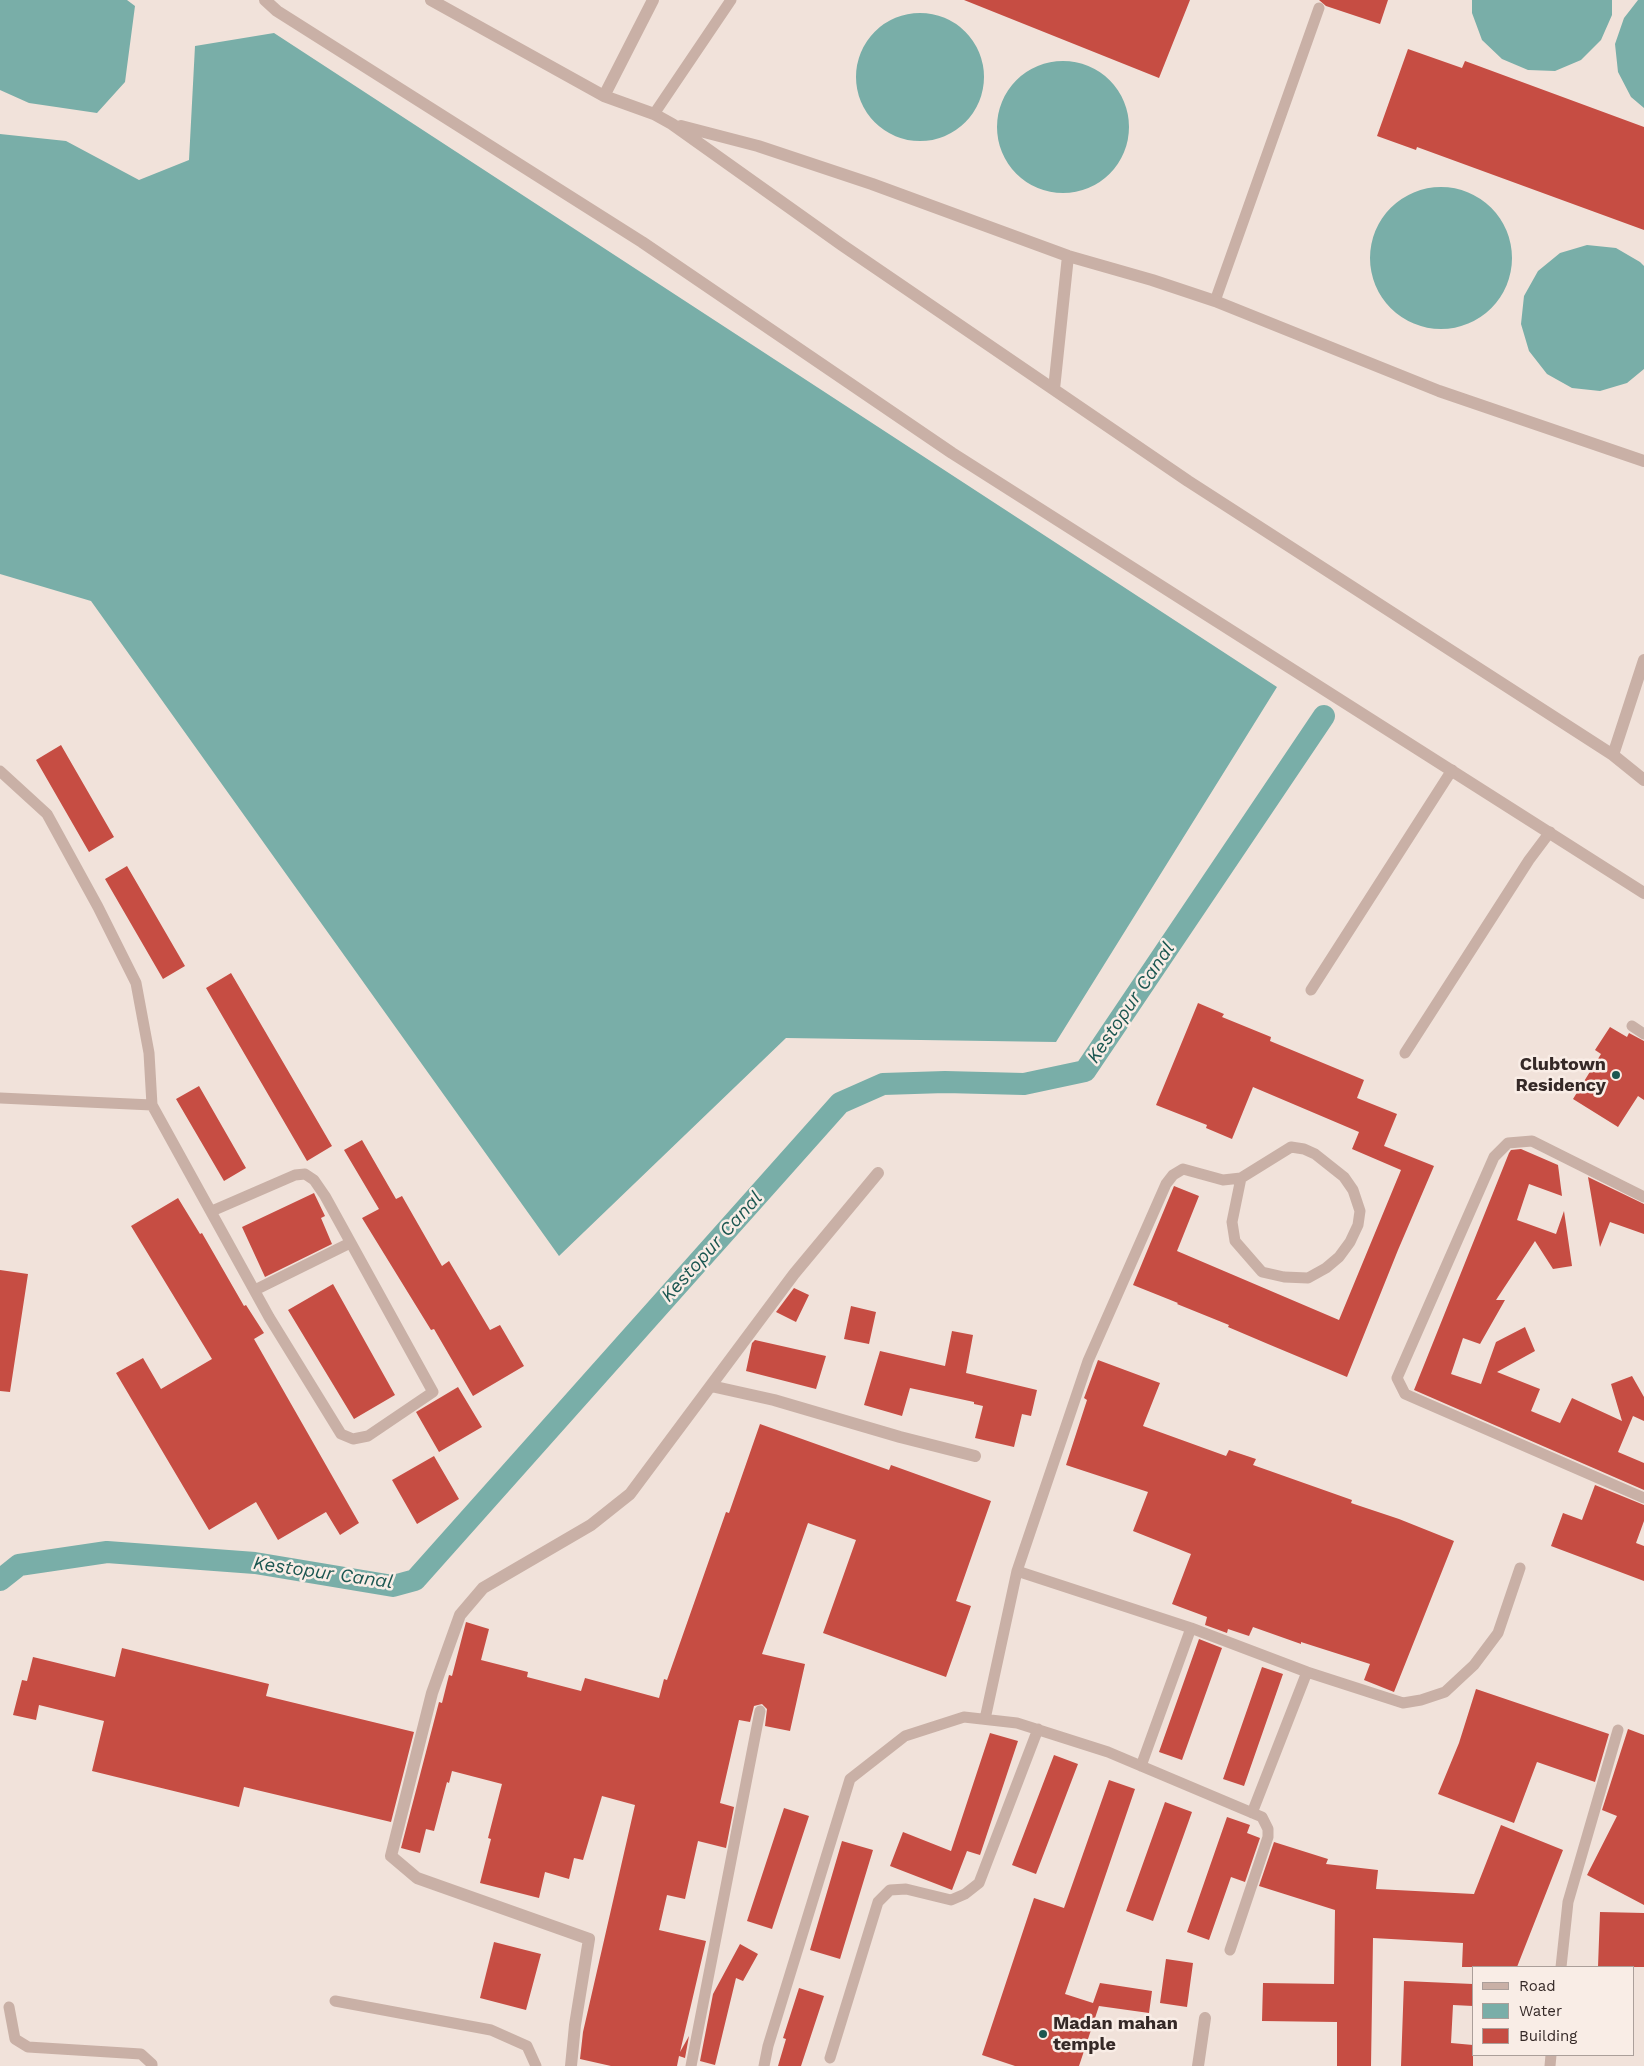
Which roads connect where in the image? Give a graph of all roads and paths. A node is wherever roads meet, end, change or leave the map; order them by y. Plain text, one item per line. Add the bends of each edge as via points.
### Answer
1 (265, 0) edge
2 (431, 0) edge
3 (653, 0) edge
4 (731, 0) edge
5 (1319, 8) dead end
6 (604, 96) junction
7 (654, 114) junction
8 (672, 124) junction
9 (1068, 256) junction
10 (1215, 301) junction
11 (1054, 389) junction
12 (1644, 461) edge
13 (1644, 660) edge
14 (1613, 755) junction
15 (1452, 770) junction
16 (0, 771) edge
17 (1644, 780) edge
18 (1550, 832) junction
19 (1644, 892) edge
20 (1311, 990) dead end
21 (1632, 1026) dead end
22 (1644, 1034) edge
23 (1405, 1053) dead end
24 (0, 1098) edge
25 (152, 1105) junction
26 (878, 1173) dead end
27 (1241, 1178) junction
28 (1644, 1197) edge
29 (212, 1211) junction
30 (350, 1243) junction
31 (255, 1290) junction
32 (711, 1386) junction
33 (975, 1456) dead end
34 (1644, 1498) edge
35 (1520, 1568) dead end
36 (1017, 1571) junction
37 (1191, 1628) junction
38 (1308, 1672) junction
39 (760, 1711) dead end
40 (985, 1719) junction
41 (1038, 1729) junction
42 (1618, 1730) dead end
43 (1141, 1766) junction
44 (1252, 1812) junction
45 (1230, 1950) dead end
46 (1560, 1966) edge
47 (335, 2001) dead end
48 (9, 2007) dead end
49 (1205, 2018) dead end
50 (830, 2058) dead end
51 (152, 2066) edge
52 (536, 2066) edge
53 (571, 2066) edge
54 (692, 2066) edge
55 (764, 2066) edge
56 (1198, 2066) edge

1 - 15 street via 277,11 642,242 952,453
2 - 6 street
3 - 6 street
4 - 7 lane
5 - 10 lane
6 - 7 street
7 - 8 street
8 - 9 street via 767,149 872,184
8 - 11 street via 842,245
9 - 10 street
9 - 11 street
10 - 12 street via 1439,391
11 - 14 street via 1188,482
13 - 14 street
14 - 17 street
15 - 18 street
15 - 20 lane
16 - 25 lane via 47,814 136,983 149,1053
18 - 19 street
18 - 23 lane
21 - 22 lane
24 - 25 lane
25 - 29 lane
26 - 32 street via 794,1274
27 - 27 lane via 1291,1148 1315,1154 1344,1178 1357,1201 1360,1211 1358,1225 1350,1242 1339,1257 1308,1278 1262,1272 1235,1241 1232,1222
27 - 36 lane via 1223,1180 1183,1169 1166,1184 1088,1361
28 - 34 lane via 1532,1141 1508,1143 1494,1157 1397,1378 1405,1394
29 - 30 lane via 295,1175 305,1174 314,1180 325,1196
29 - 31 lane
30 - 31 lane
30 - 31 lane via 433,1392 368,1436 353,1439 341,1434
32 - 33 street via 774,1400
32 - 53 street via 630,1494 591,1525 483,1588 460,1615 432,1693 391,1856 417,1878 589,1939
35 - 38 lane via 1498,1633 1474,1665 1445,1692 1403,1703
36 - 37 lane
36 - 40 lane
37 - 38 lane
37 - 43 lane
38 - 44 lane
39 - 54 lane
40 - 41 lane
40 - 55 lane via 964,1717 905,1736 850,1779
41 - 43 lane
41 - 50 lane via 980,1883 951,1900 906,1889 890,1890 878,1902
42 - 46 lane via 1568,1902
43 - 44 lane
44 - 45 lane via 1262,1817 1268,1828 1268,1837
47 - 52 lane via 491,2030 527,2046
48 - 51 lane via 15,2039 28,2047 141,2054
49 - 56 street

